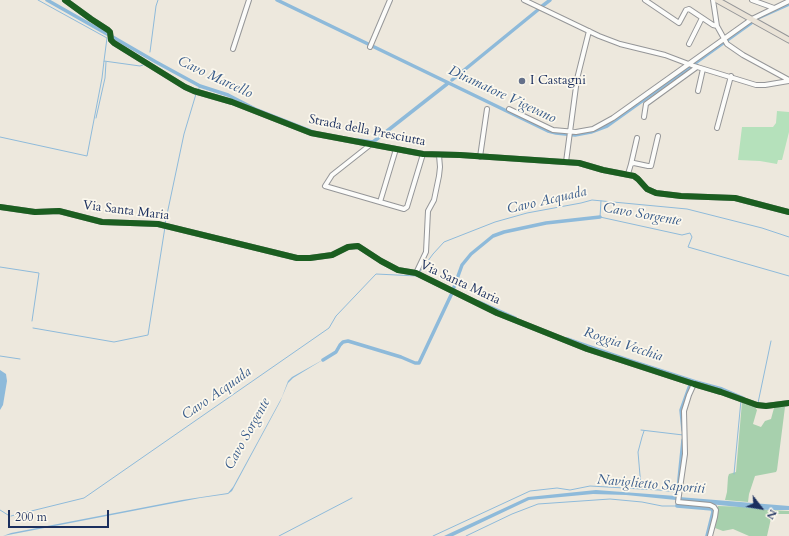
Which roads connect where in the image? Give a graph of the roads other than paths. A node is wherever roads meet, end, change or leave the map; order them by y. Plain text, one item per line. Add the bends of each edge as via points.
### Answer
1 (65, 0) edge
2 (249, 0) edge
3 (390, 0) edge
4 (524, 0) edge
5 (646, 0) edge
6 (713, 0) edge
7 (717, 0) edge
8 (752, 0) edge
9 (789, 1) edge
10 (774, 8) junction
11 (702, 18) junction
12 (752, 19) junction
13 (717, 26) junction
14 (589, 31) junction
15 (789, 40) edge
16 (725, 41) junction
17 (689, 44) dead end
18 (370, 47) dead end
19 (233, 49) dead end
20 (692, 65) junction
21 (703, 69) junction
22 (730, 76) junction
23 (789, 80) edge
24 (698, 91) dead end
25 (487, 109) dead end
26 (509, 109) dead end
27 (644, 117) dead end
28 (717, 128) dead end
29 (569, 134) junction
30 (658, 136) dead end
31 (637, 138) dead end
32 (370, 145) junction
33 (396, 149) junction
34 (423, 154) junction
35 (439, 155) junction
36 (480, 157) junction
37 (566, 162) junction
38 (631, 164) junction
39 (628, 174) junction
40 (380, 202) junction
41 (0, 207) edge
42 (789, 212) edge
43 (416, 273) junction
44 (691, 383) junction
45 (789, 403) edge
46 (710, 536) edge

1 - 32 street, Strada della Presciutta via 108,30 111,40 185,87 232,102 304,131
2 - 19 street
3 - 18 street
4 - 14 street
5 - 11 street via 679,23 689,9
6 - 13 street
7 - 12 main road
8 - 10 street
9 - 10 street
10 - 12 street
11 - 13 street
11 - 17 street
12 - 15 main road
12 - 16 street
13 - 16 street
14 - 20 street via 620,44 666,55
14 - 29 street via 577,78
16 - 20 street
16 - 23 street via 743,55
20 - 21 street
20 - 27 street via 646,104
20 - 29 street via 608,122
21 - 22 street
21 - 24 street
22 - 23 street via 756,85
22 - 28 street
25 - 36 street
26 - 29 street via 549,128
29 - 37 street
30 - 38 street via 651,166
31 - 38 street
32 - 33 street, Strada della Presciutta
32 - 40 street via 332,175 325,186
33 - 34 street, Strada della Presciutta
33 - 40 street
34 - 35 street, Strada della Presciutta
34 - 40 street via 406,207 404,209
35 - 36 street, Strada della Presciutta via 460,154
35 - 43 street via 439,176 434,200 428,211 426,252
36 - 37 street, Strada della Presciutta
37 - 39 street, Strada della Presciutta
38 - 39 street
39 - 42 street, Strada della Presciutta via 656,193 735,198
41 - 43 street, Via Santa Maria via 35,212 59,211 102,222 158,224 297,258 332,255 348,247 358,246 398,270
43 - 44 street, Via Santa Maria via 497,313 543,332
44 - 45 street, Via Santa Maria via 757,405
44 - 46 street via 684,410 685,454 678,500 714,507 716,510

